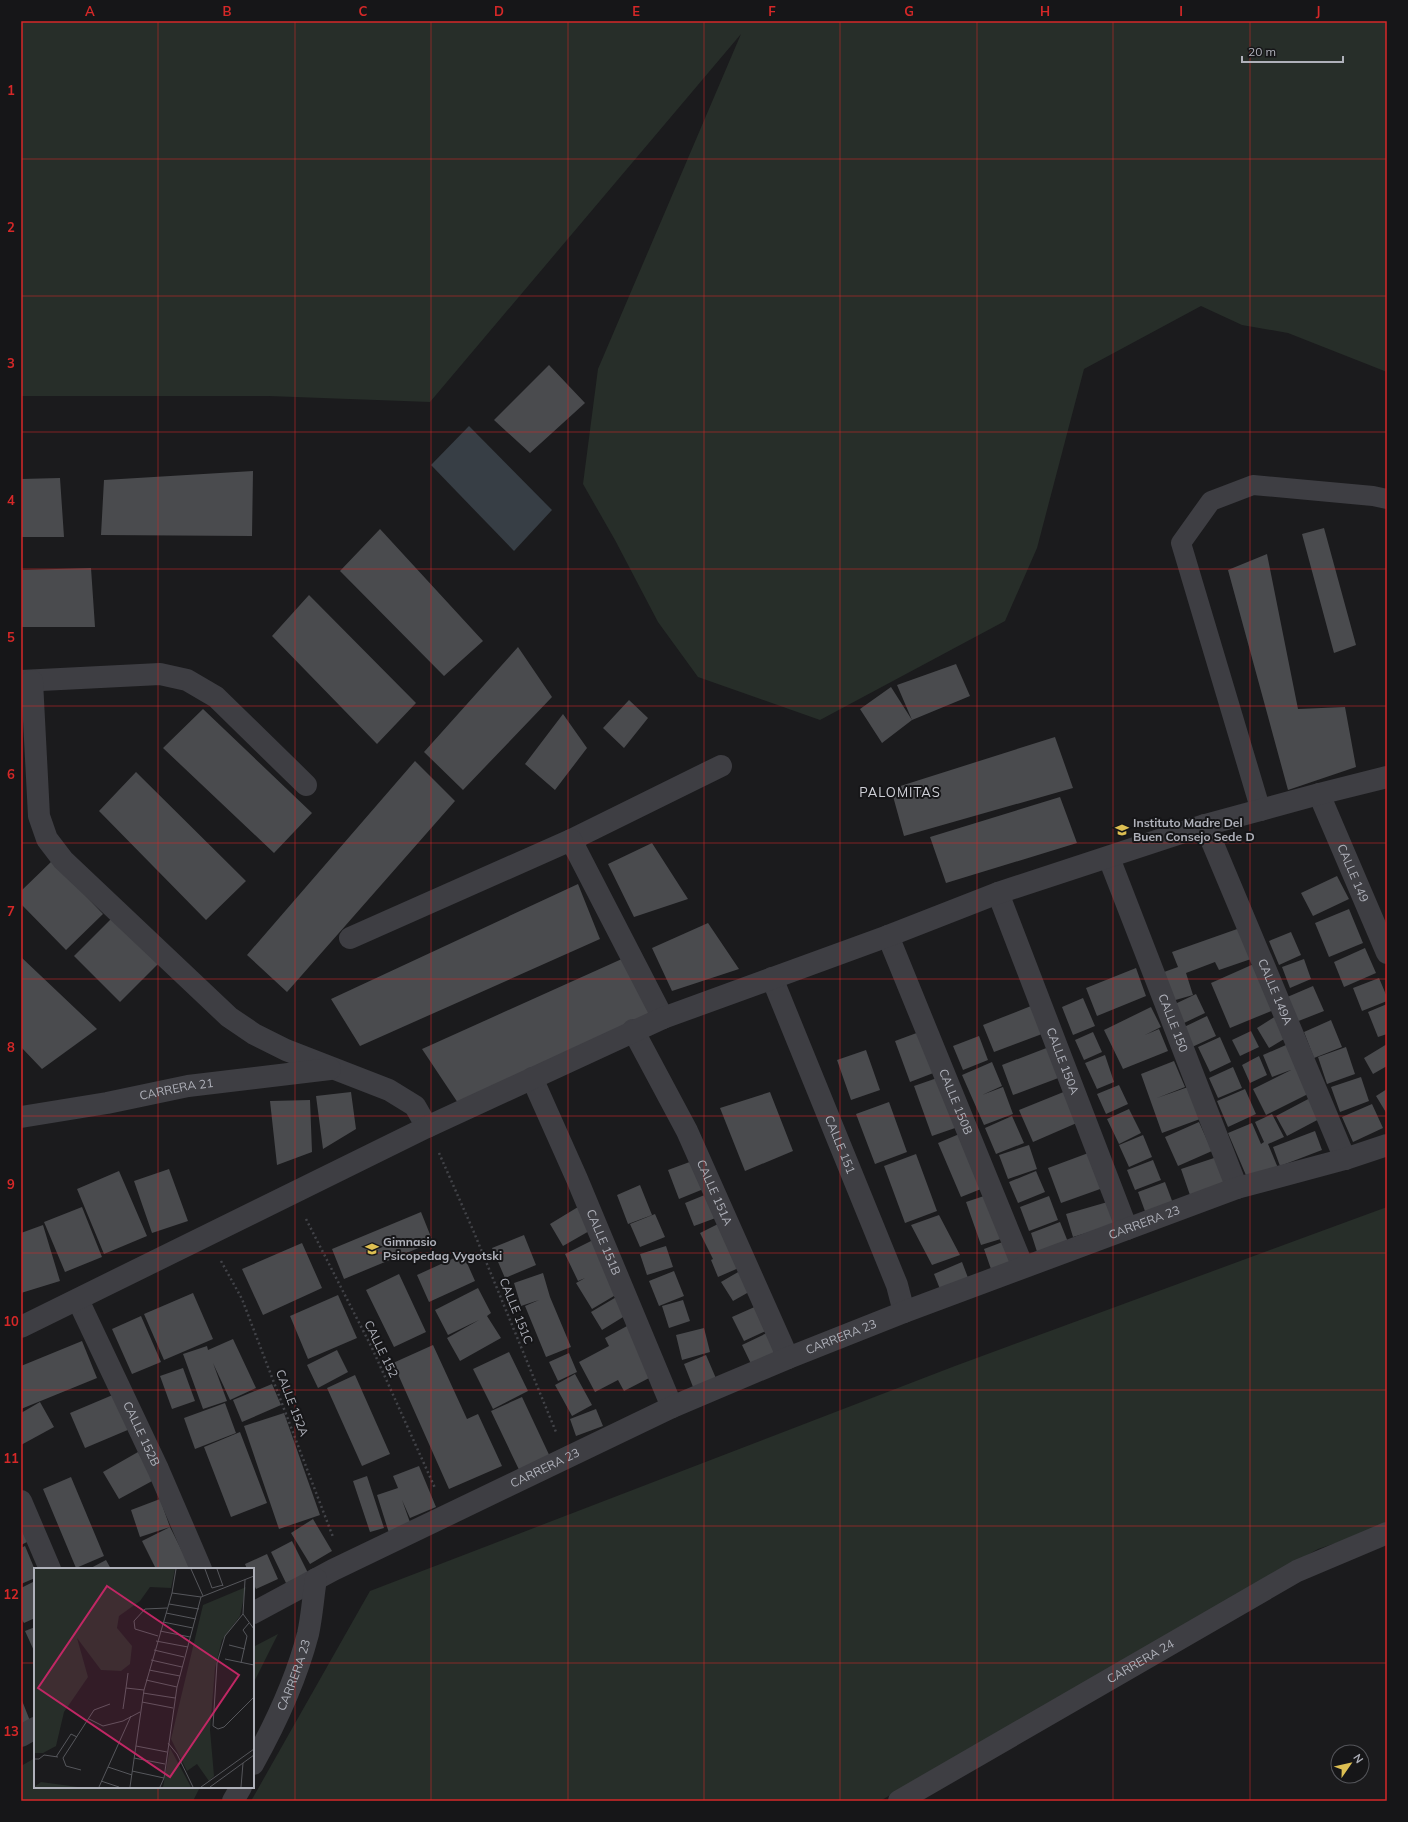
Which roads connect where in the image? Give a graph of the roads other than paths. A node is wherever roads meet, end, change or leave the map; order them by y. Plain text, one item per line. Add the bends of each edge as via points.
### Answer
1 (1387, 499) edge
2 (27, 681) edge
3 (722, 766) dead end
4 (1387, 777) edge
5 (306, 785) dead end
6 (1319, 794) junction
7 (1261, 811) junction
8 (1205, 825) junction
9 (571, 840) junction
10 (1109, 858) junction
11 (998, 893) junction
12 (888, 936) junction
13 (350, 938) dead end
14 (1387, 953) edge
15 (772, 978) junction
16 (663, 1018) junction
17 (633, 1030) junction
18 (334, 1068) junction
19 (532, 1078) junction
20 (21, 1117) edge
21 (427, 1126) junction
22 (1387, 1144) edge
23 (1345, 1159) junction
24 (1237, 1188) junction
25 (1127, 1229) junction
26 (1023, 1267) junction
27 (78, 1300) junction
28 (904, 1312) junction
29 (21, 1327) edge
30 (788, 1358) junction
31 (672, 1407) junction
32 (21, 1501) edge
33 (1387, 1533) edge
34 (50, 1568) edge
35 (201, 1568) edge
36 (316, 1579) junction
37 (254, 1612) edge
38 (34, 1729) edge
39 (21, 1736) edge
40 (254, 1762) edge
41 (240, 1788) edge
42 (233, 1801) edge
43 (899, 1801) edge

1 - 7 lane via 1253,485 1211,501 1181,543
2 - 5 street via 160,674 187,680 216,697
2 - 18 street via 39,816 47,839 63,860 229,1017 254,1034 286,1050
3 - 9 street
4 - 6 street
6 - 7 street
6 - 14 street, CALLE 149
7 - 8 street
8 - 10 street
8 - 23 street, CALLE 149A
9 - 13 street
9 - 16 street
10 - 11 street
10 - 24 street, CALLE 150
11 - 12 street
11 - 25 street, CALLE 150A
12 - 15 street
12 - 26 street, CALLE 150B
15 - 16 street
15 - 28 street, CALLE 151 via 897,1285
16 - 17 street
17 - 19 street
17 - 30 street, CALLE 151A via 687,1131
18 - 20 street, CARRERA 21 via 188,1086
18 - 21 street via 389,1090 415,1106
19 - 21 street
19 - 31 street, CALLE 151B
21 - 27 street
22 - 23 street, CARRERA 23
23 - 24 street, CARRERA 23
24 - 25 street, CARRERA 23
25 - 26 street, CARRERA 23
26 - 28 street, CARRERA 23
27 - 29 street
27 - 35 street, CALLE 152B via 158,1469
28 - 30 street, CARRERA 23
30 - 31 street, CARRERA 23
31 - 36 street, CARRERA 23
32 - 34 street
33 - 43 street, CARRERA 24 via 1297,1571
36 - 37 street, CARRERA 23
36 - 40 street, CARRERA 23 via 308,1633 292,1685
38 - 39 street
41 - 42 street

